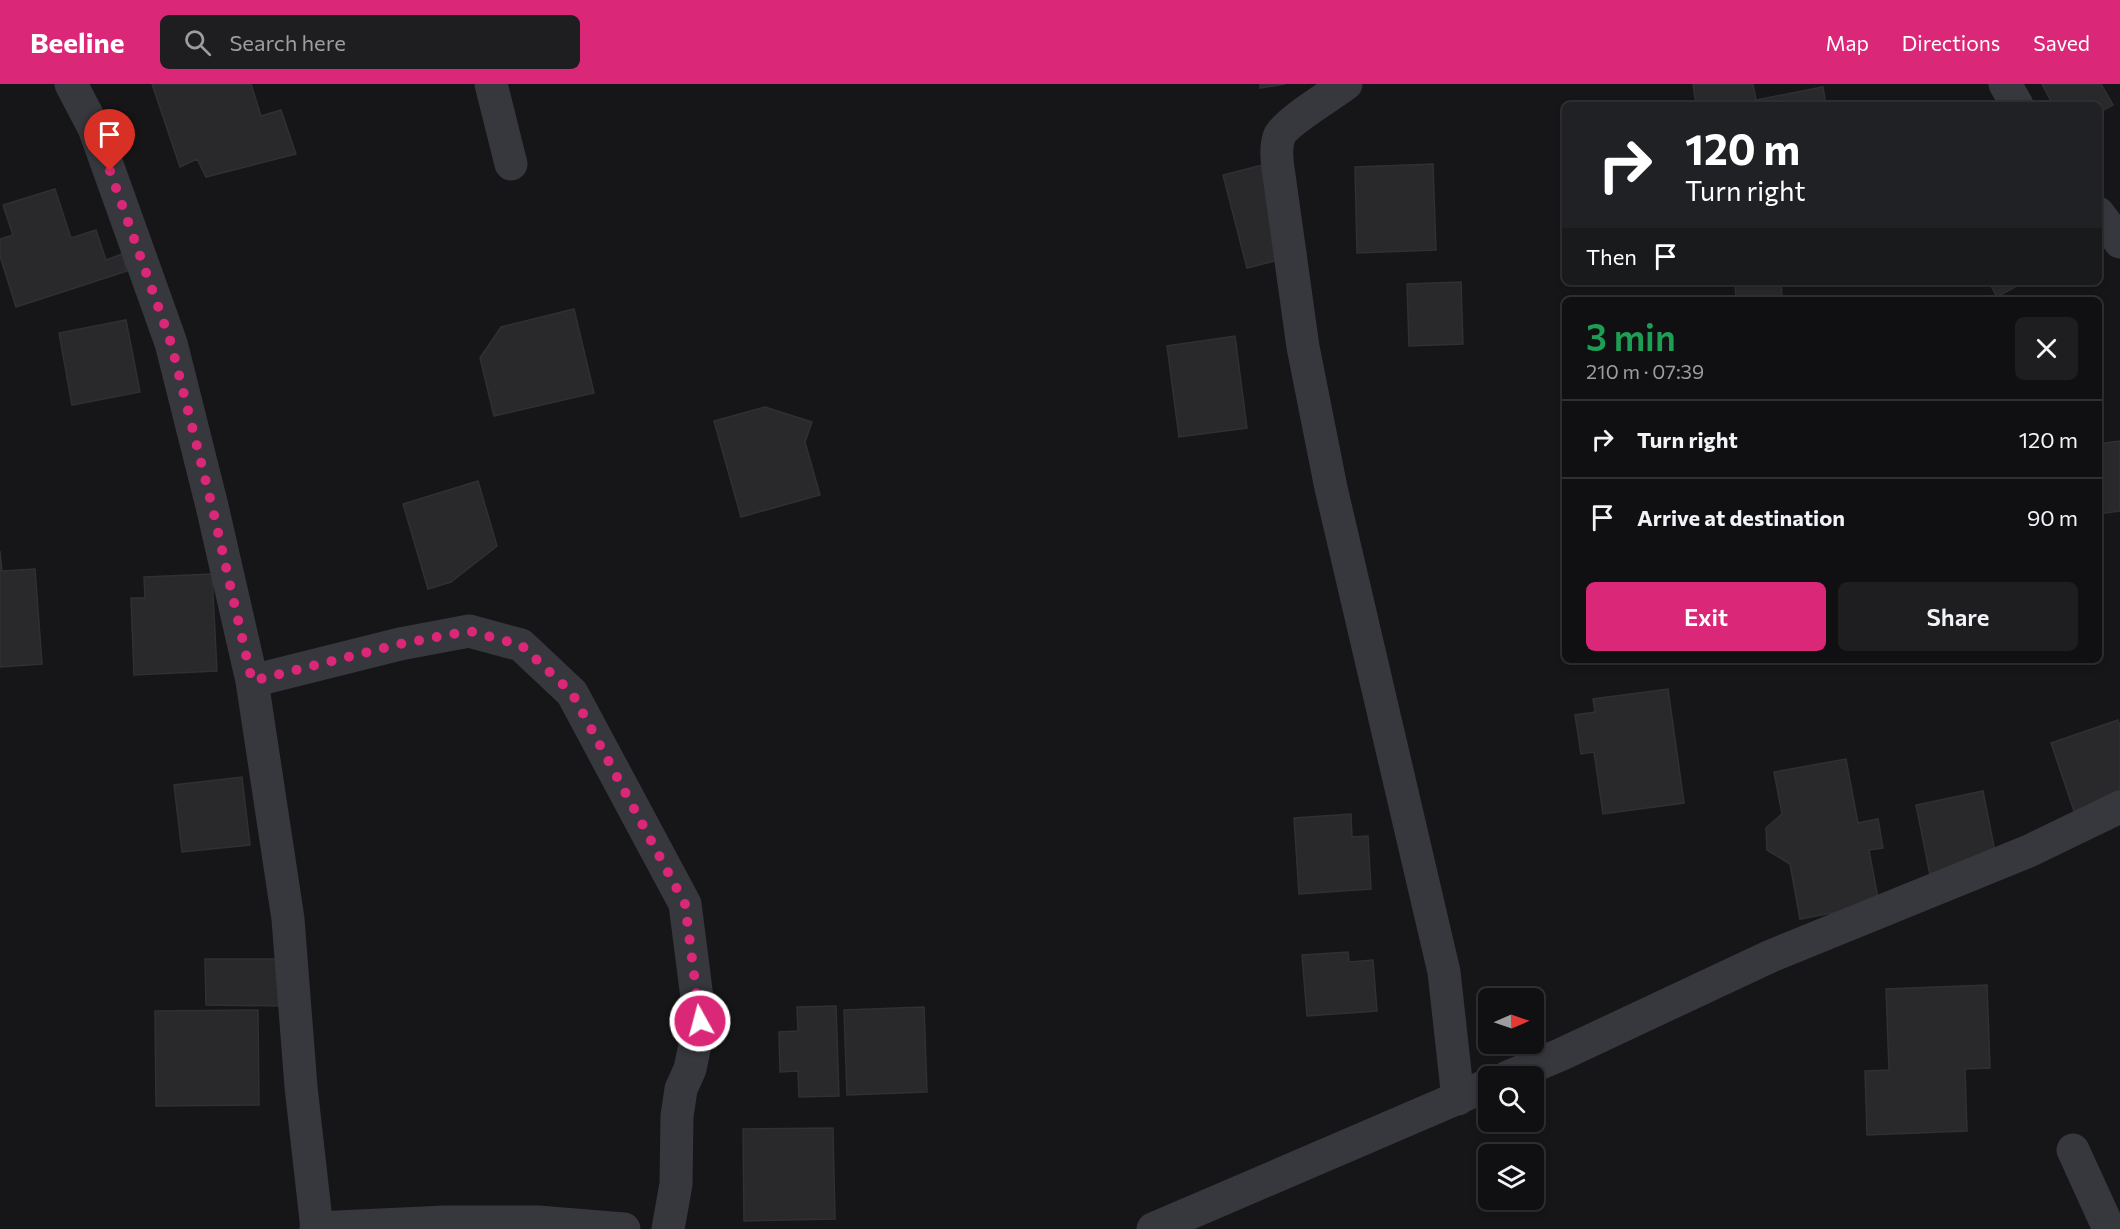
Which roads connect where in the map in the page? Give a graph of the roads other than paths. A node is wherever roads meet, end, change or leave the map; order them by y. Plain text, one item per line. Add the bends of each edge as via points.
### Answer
1 (71, 84) edge
2 (491, 84) edge
3 (1346, 84) edge
4 (2006, 84) edge
5 (2015, 102) edge
6 (511, 164) dead end
7 (2102, 218) edge
8 (2120, 242) edge
9 (252, 681) junction
10 (2120, 807) edge
11 (1532, 1066) edge
12 (1478, 1090) edge
13 (1458, 1099) junction
14 (2073, 1150) dead end
15 (316, 1228) edge
16 (624, 1229) edge
17 (668, 1229) edge
18 (1153, 1229) edge
19 (2109, 1229) edge

1 - 9 street via 94,128 171,343
2 - 6 street
3 - 13 street via 1279,136 1279,175 1303,347 1331,488 1444,972
4 - 5 street
7 - 8 street
9 - 15 street via 288,919
9 - 17 street via 469,631 521,645 572,693 685,904 700,1021 690,1069 681,1089 676,1184
10 - 11 street via 2029,851 1771,956
12 - 13 street
13 - 18 street
14 - 19 street
15 - 16 street via 538,1222

